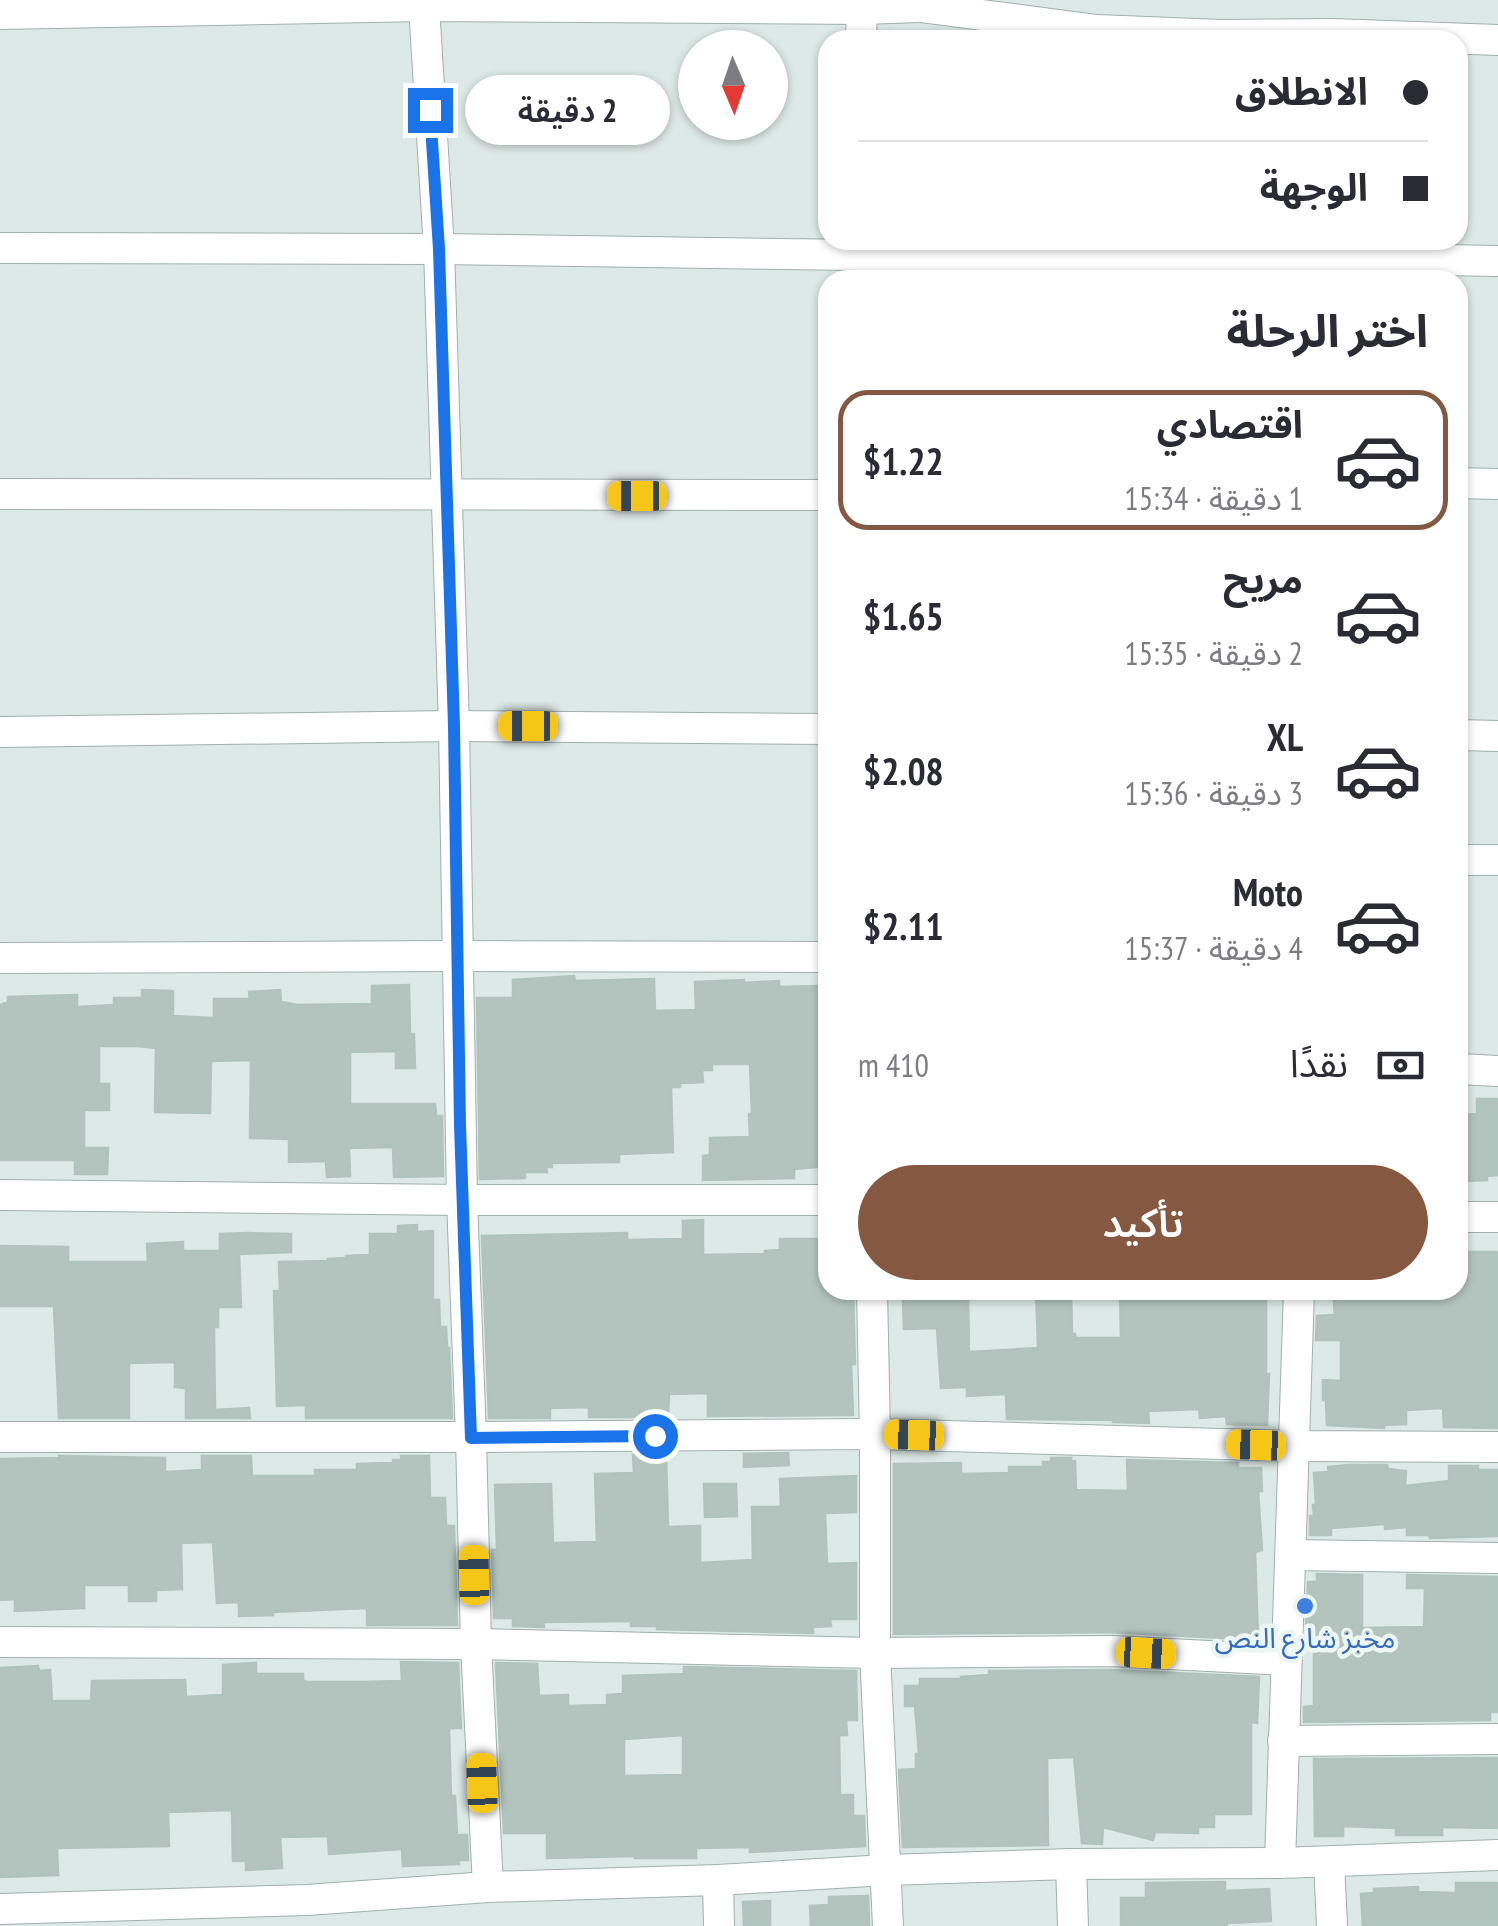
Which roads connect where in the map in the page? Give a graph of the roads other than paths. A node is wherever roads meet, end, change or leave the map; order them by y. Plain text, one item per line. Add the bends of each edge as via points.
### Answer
1 (921, 4) edge
2 (424, 6) junction
3 (862, 9) junction
4 (0, 14) edge
5 (861, 30) edge
6 (1069, 30) edge
7 (1468, 39) edge
8 (1498, 40) edge
9 (0, 248) edge
10 (439, 249) junction
11 (1045, 250) edge
12 (1136, 250) edge
13 (857, 258) edge
14 (1336, 259) edge
15 (1498, 262) edge
16 (1468, 483) edge
17 (1498, 484) edge
18 (0, 494) edge
19 (818, 495) edge
20 (446, 496) junction
21 (454, 726) junction
22 (818, 728) edge
23 (0, 732) edge
24 (1468, 735) edge
25 (1498, 736) edge
26 (1468, 860) edge
27 (1498, 860) edge
28 (457, 956) junction
29 (818, 957) edge
30 (0, 958) edge
31 (1468, 1070) edge
32 (1498, 1071) edge
33 (0, 1195) edge
34 (462, 1200) junction
35 (818, 1200) edge
36 (1468, 1217) edge
37 (1498, 1217) edge
38 (872, 1300) edge
39 (1299, 1300) edge
40 (876, 1434) junction
41 (0, 1438) edge
42 (471, 1438) junction
43 (1294, 1446) junction
44 (1498, 1447) edge
45 (1291, 1555) junction
46 (1498, 1558) edge
47 (0, 1642) edge
48 (476, 1644) junction
49 (875, 1654) junction
50 (1285, 1660) junction
51 (1498, 1739) edge
52 (1283, 1741) junction
53 (1498, 1855) edge
54 (1329, 1862) junction
55 (1072, 1864) junction
56 (1280, 1864) junction
57 (886, 1870) junction
58 (718, 1880) junction
59 (488, 1888) junction
60 (0, 1909) edge
61 (307, 1913) edge
62 (718, 1926) edge
63 (888, 1926) edge
64 (1074, 1926) edge
65 (1332, 1926) edge

1 - 3 street
1 - 6 street
2 - 3 street
2 - 4 street
2 - 10 street
3 - 5 street
7 - 8 street
9 - 10 street
10 - 13 street
10 - 20 street
11 - 13 street
12 - 14 street
14 - 15 street
16 - 17 street
18 - 20 street
19 - 20 street
20 - 21 street
21 - 22 street
21 - 23 street
21 - 28 street
24 - 25 street
26 - 27 street
28 - 29 street
28 - 30 street
28 - 34 street
31 - 32 street
33 - 34 street
34 - 35 street
34 - 42 street
36 - 37 street
38 - 40 street
39 - 43 street
40 - 42 street
40 - 43 street
40 - 49 street
41 - 42 street
42 - 48 street
43 - 44 street
43 - 45 street
45 - 46 street
45 - 50 street
47 - 48 street
48 - 49 street
48 - 59 street
49 - 50 street via 1111,1651
49 - 57 street
50 - 52 street
51 - 52 street
52 - 56 street
53 - 54 street
54 - 56 street
54 - 65 street
55 - 56 street
55 - 57 street
55 - 64 street
57 - 58 street
57 - 63 street
58 - 59 street
58 - 62 street
59 - 61 street
60 - 61 street

